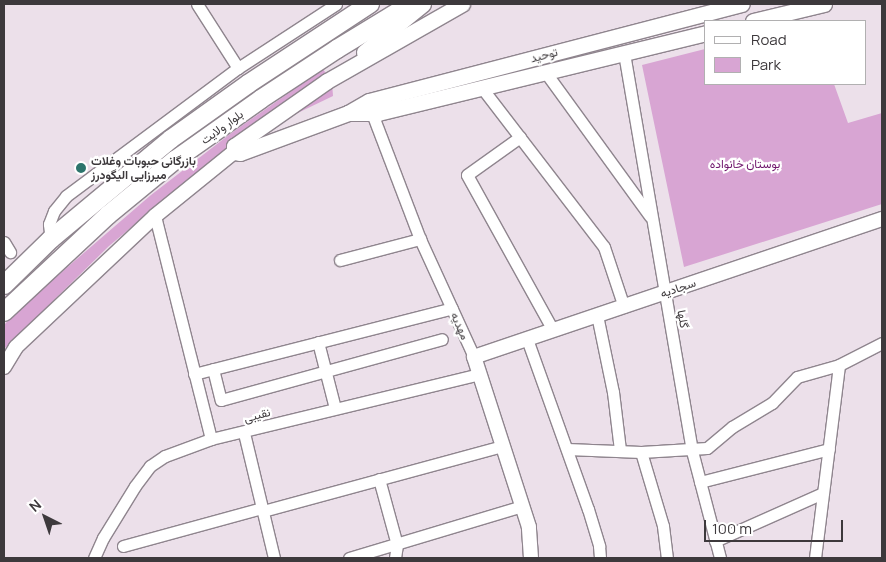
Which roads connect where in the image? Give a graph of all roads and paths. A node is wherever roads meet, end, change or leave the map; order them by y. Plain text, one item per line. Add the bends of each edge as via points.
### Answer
1 (197, 4) edge
2 (336, 4) edge
3 (370, 4) edge
4 (411, 4) edge
5 (423, 4) edge
6 (462, 4) edge
7 (743, 4) edge
8 (824, 4) edge
9 (713, 8) edge
10 (786, 8) edge
11 (755, 20) edge
12 (758, 20) edge
13 (704, 33) edge
14 (624, 53) junction
15 (238, 68) junction
16 (546, 72) junction
17 (327, 81) junction
18 (482, 88) junction
19 (370, 108) junction
20 (520, 137) junction
21 (234, 152) junction
22 (155, 216) junction
23 (882, 219) edge
24 (652, 220) junction
25 (51, 239) junction
26 (420, 239) junction
27 (4, 242) edge
28 (10, 252) dead end
29 (340, 260) dead end
30 (4, 285) edge
31 (665, 292) junction
32 (624, 307) junction
33 (452, 308) junction
34 (4, 312) edge
35 (597, 315) junction
36 (553, 330) junction
37 (442, 339) dead end
38 (527, 339) junction
39 (318, 342) junction
40 (882, 343) edge
41 (16, 347) junction
42 (474, 357) junction
43 (4, 361) edge
44 (839, 364) junction
45 (4, 367) edge
46 (213, 369) junction
47 (325, 371) junction
48 (194, 374) junction
49 (479, 374) junction
50 (335, 408) junction
51 (244, 432) junction
52 (211, 439) junction
53 (502, 446) junction
54 (567, 449) junction
55 (829, 449) junction
56 (620, 450) junction
57 (692, 451) junction
58 (641, 452) junction
59 (379, 479) junction
60 (700, 482) junction
61 (823, 493) junction
62 (522, 506) junction
63 (262, 509) junction
64 (715, 541) junction
65 (397, 545) junction
66 (123, 546) dead end
67 (94, 558) edge
68 (274, 558) edge
69 (349, 558) edge
70 (395, 558) edge
71 (531, 558) edge
72 (600, 558) edge
73 (667, 558) edge
74 (720, 558) edge
75 (815, 558) edge

1 - 15 street
2 - 15 street
3 - 25 main road, بلوار ولایت via 171,139
4 - 34 main road, بلوار ولایت via 291,79 175,160 108,215
5 - 17 main road
6 - 17 main road
7 - 9 main road, توحید
7 - 11 main road
8 - 10 main road
9 - 19 main road, توحید
10 - 12 main road
13 - 14 main road, توحید
14 - 16 main road, توحید
14 - 24 street, گلها
15 - 25 street via 66,196 49,224
16 - 18 main road, توحید
16 - 24 street
17 - 21 main road via 234,146
18 - 19 main road, توحید
18 - 20 street
19 - 21 main road, توحید
19 - 26 street, مهدیه
20 - 32 street via 604,247
20 - 36 street via 467,175
21 - 22 street
22 - 41 street
22 - 48 street
23 - 31 street, سجادیه
24 - 31 street, گلها
25 - 30 main road, بلوار ولایت
26 - 29 street
26 - 33 street, مهدیه
27 - 28 street
31 - 32 street, سجادیه
31 - 57 street, گلها
32 - 35 street, سجادیه
33 - 39 street
33 - 42 street, مهدیه
35 - 36 street, سجادیه
35 - 56 street via 613,392
36 - 38 street, سجادیه
37 - 47 street
38 - 42 street, سجادیه
38 - 54 street
39 - 46 street
39 - 47 street
40 - 44 street
41 - 43 street
41 - 45 street
42 - 49 street, مهدیه
44 - 55 street
44 - 57 street via 797,377 772,403 732,427 707,448
46 - 47 street via 221,400
46 - 48 street
47 - 50 street
48 - 52 street
49 - 50 street, نقیبی
49 - 53 street, مهدیه
50 - 51 street, نقیبی
51 - 52 street, نقیبی
51 - 63 street
52 - 67 street, نقیبی via 165,456 150,466 108,530
53 - 59 street
53 - 62 street, مهدیه
54 - 56 street
54 - 72 street via 588,509
55 - 60 street
55 - 61 street
56 - 58 street
57 - 58 street
57 - 60 street, گلها
58 - 73 street via 663,526
59 - 63 street
59 - 65 street
60 - 64 street, گلها
61 - 64 street
61 - 75 street
62 - 65 street
62 - 71 street, مهدیه via 529,527
63 - 66 street
63 - 68 street
64 - 74 street, گلها
65 - 69 street
65 - 70 street

